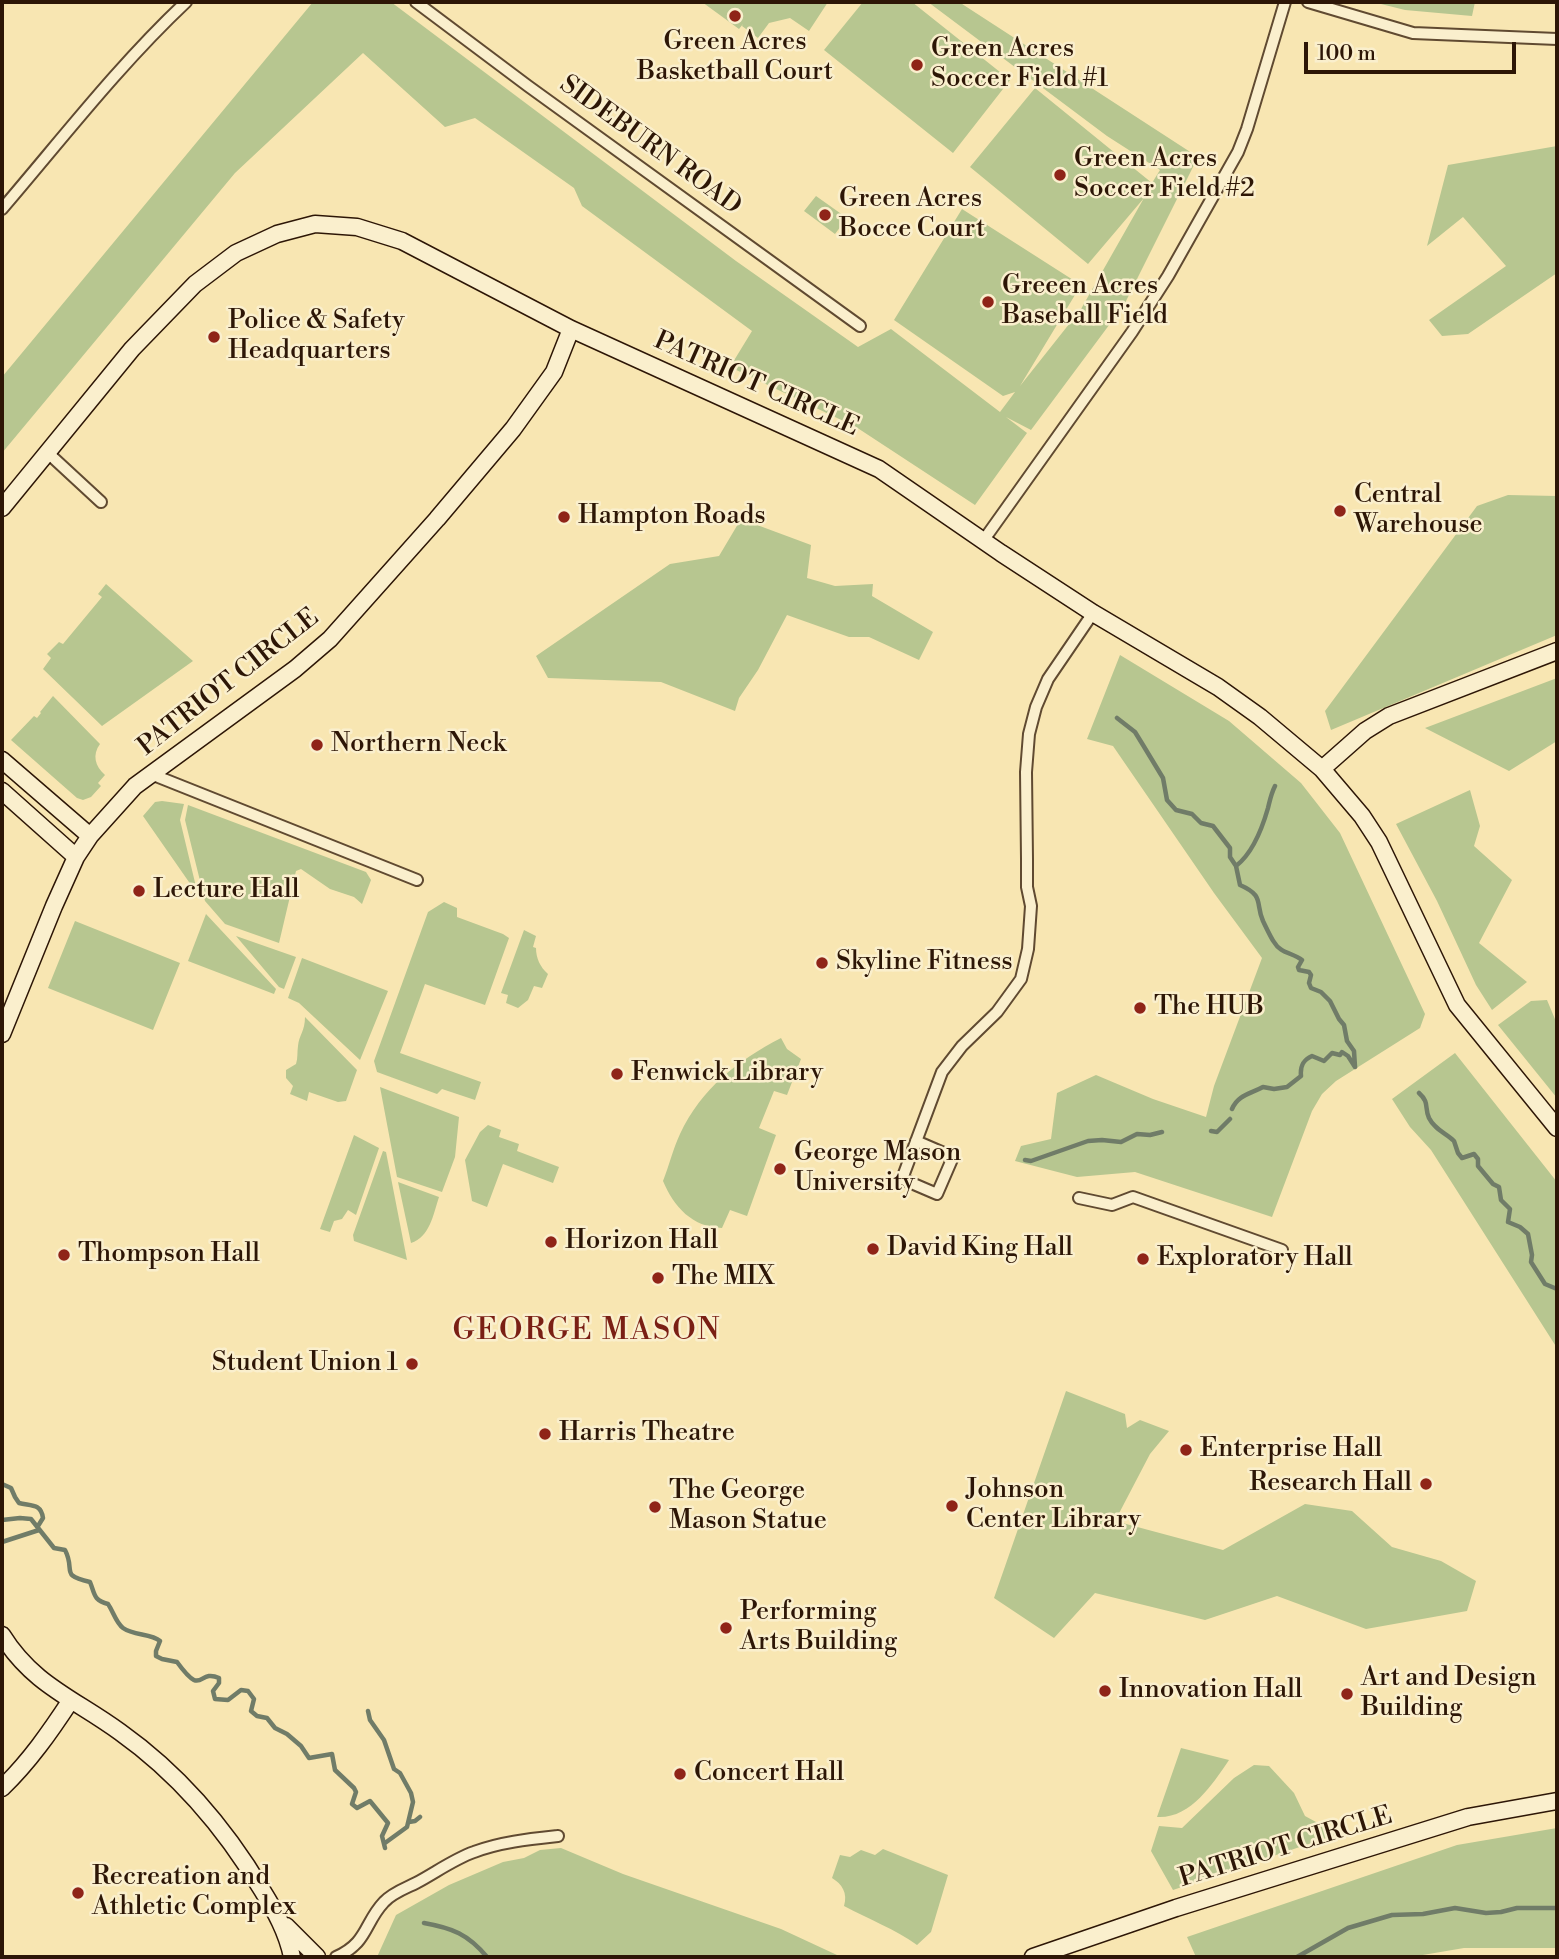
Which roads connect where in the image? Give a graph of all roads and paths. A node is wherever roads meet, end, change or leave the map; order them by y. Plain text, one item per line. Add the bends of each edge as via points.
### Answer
1 (186, 2) edge
2 (416, 2) edge
3 (1285, 2) edge
4 (1308, 2) edge
5 (1557, 38) edge
6 (2, 209) edge
7 (860, 326) dead end
8 (571, 329) junction
9 (48, 453) junction
10 (101, 502) dead end
11 (2, 508) edge
12 (983, 541) junction
13 (1093, 613) junction
14 (1557, 651) edge
15 (2, 760) edge
16 (1322, 769) junction
17 (151, 774) junction
18 (2, 791) edge
19 (90, 836) junction
20 (76, 857) junction
21 (416, 880) dead end
22 (2, 1034) edge
23 (1557, 1128) edge
24 (916, 1142) junction
25 (1079, 1198) dead end
26 (1282, 1250) dead end
27 (2, 1635) edge
28 (71, 1700) junction
29 (2, 1788) edge
30 (1557, 1801) edge
31 (558, 1836) dead end
32 (281, 1922) junction
33 (358, 1944) junction
34 (292, 1957) edge
35 (317, 1957) edge
36 (336, 1957) edge
37 (356, 1957) edge
38 (1033, 1957) edge

1 - 6 street via 128,60
2 - 7 street, SIDEBURN ROAD
3 - 12 street via 1238,152 1132,332
4 - 5 street via 1413,33
8 - 9 street via 402,241 355,227 315,224 277,234 236,253 195,284 132,349
8 - 12 street, PATRIOT CIRCLE via 859,459
8 - 17 street, PATRIOT CIRCLE via 554,372 513,429 339,629 295,669
9 - 10 street
9 - 11 street
12 - 13 street, PATRIOT CIRCLE
13 - 16 street, PATRIOT CIRCLE via 1218,687
13 - 24 street via 1048,679 1036,707 1027,750 1027,887 1031,906 1021,979 942,1072
14 - 16 street via 1389,716
15 - 19 street
16 - 23 street, PATRIOT CIRCLE via 1379,842 1457,1005
17 - 19 street, PATRIOT CIRCLE
17 - 21 street
18 - 20 street
19 - 20 street, PATRIOT CIRCLE
20 - 22 street, PATRIOT CIRCLE
24 - 24 street via 953,1157 937,1194 902,1179
25 - 26 street via 1112,1205 1133,1197
27 - 28 street via 43,1683
28 - 29 street via 43,1742
28 - 32 street via 122,1733 190,1792 212,1816
30 - 38 street, PATRIOT CIRCLE via 1468,1817
31 - 33 street via 473,1852 386,1900
32 - 34 street
32 - 35 street
33 - 36 street
33 - 37 street

